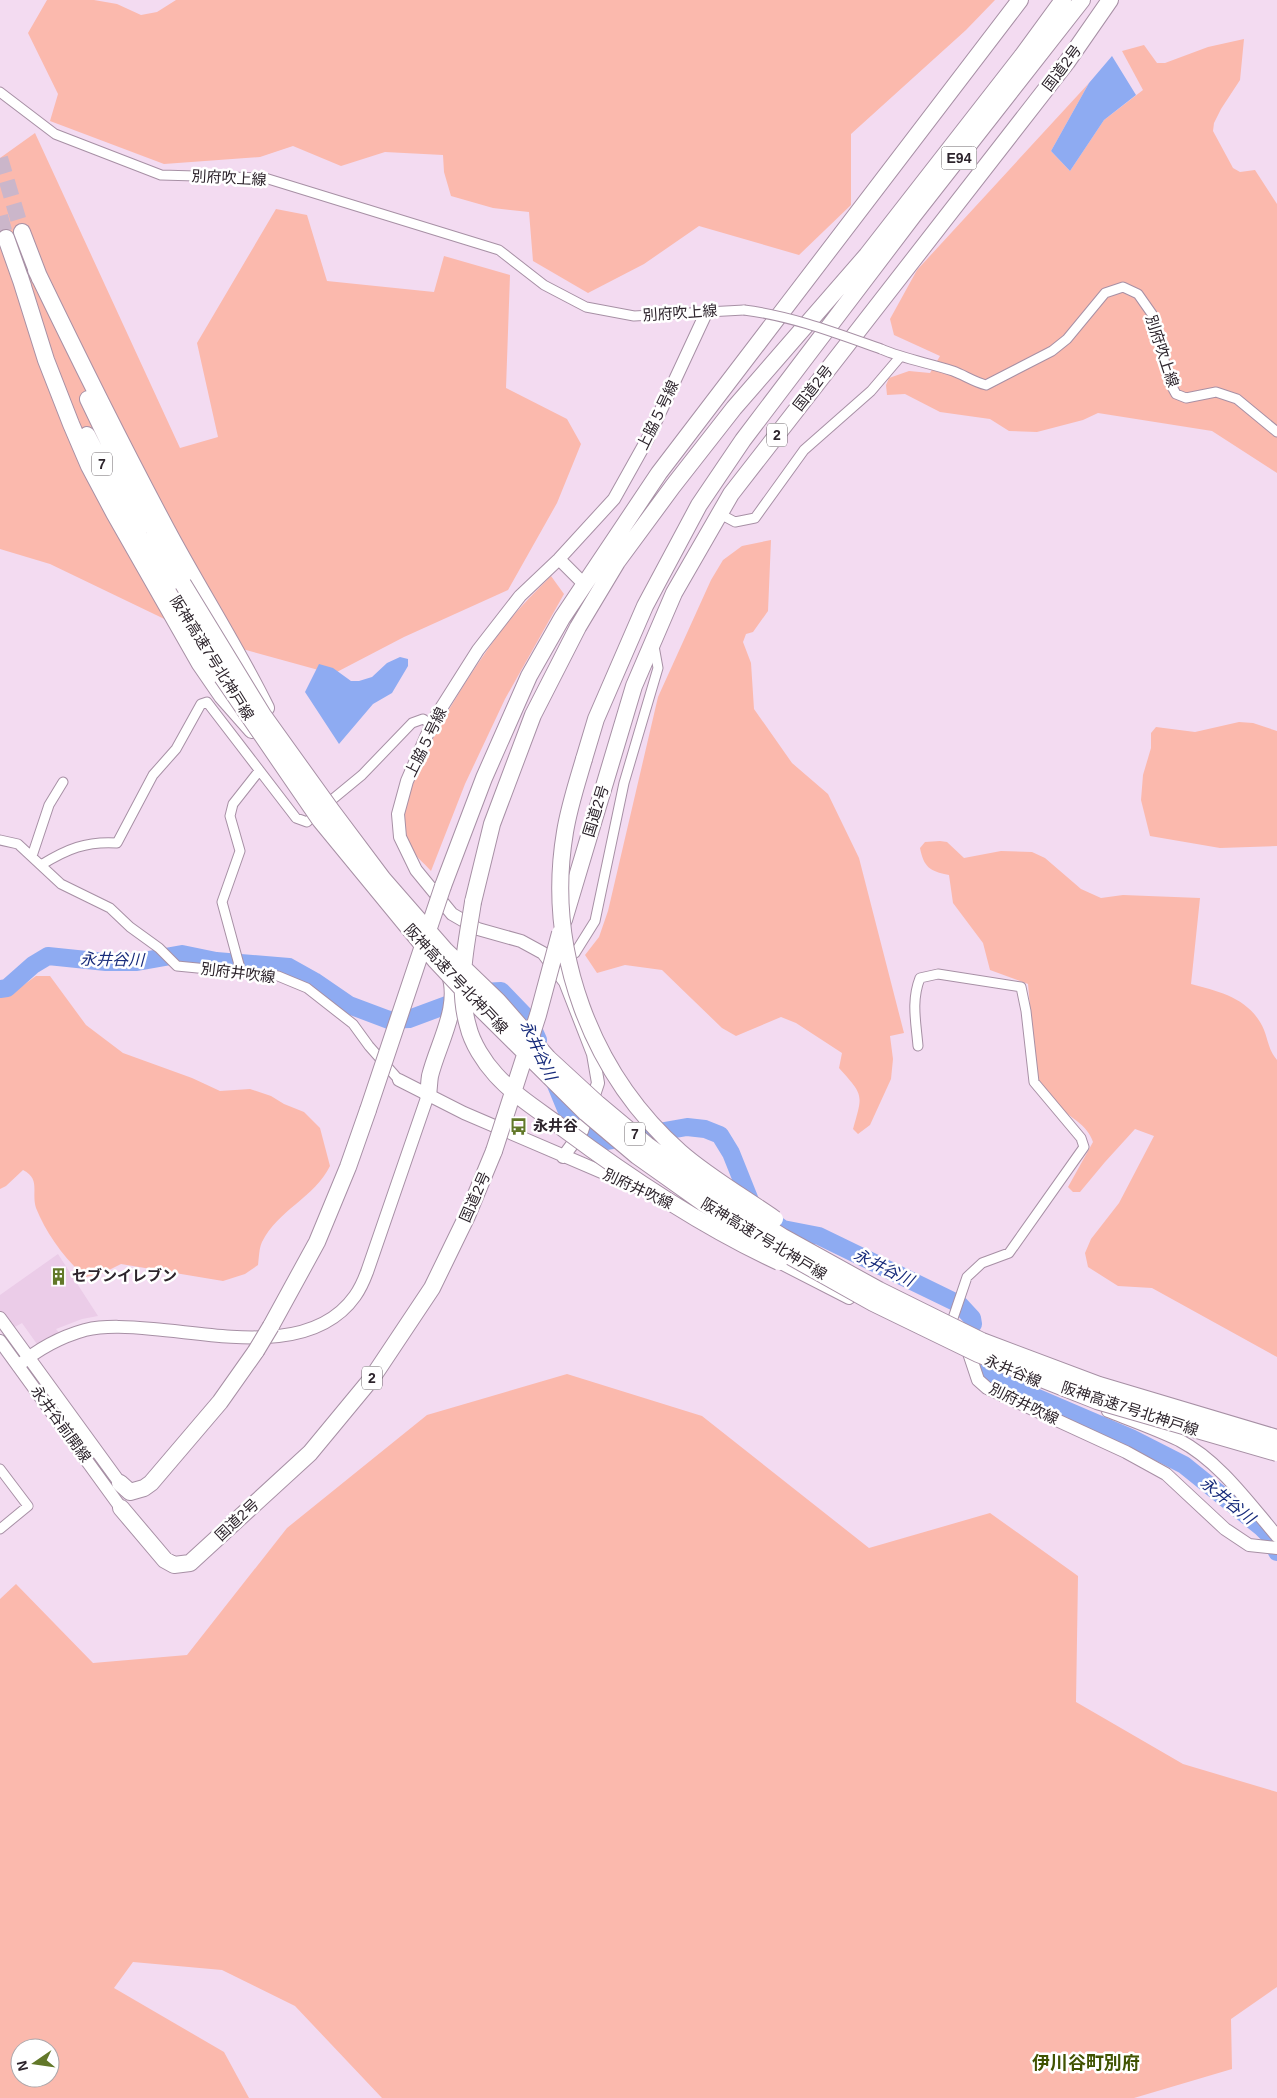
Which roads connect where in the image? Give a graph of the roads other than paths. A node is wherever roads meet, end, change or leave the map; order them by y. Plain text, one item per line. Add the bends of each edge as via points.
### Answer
1 (1020, 0) edge
2 (1063, 0) edge
3 (1082, 0) edge
4 (1110, 0) edge
5 (0, 92) edge
6 (22, 232) tunnel mouth
7 (6, 238) tunnel mouth
8 (36, 270) junction
9 (20, 276) junction
10 (708, 311) junction
11 (900, 357) junction
12 (1277, 432) edge
13 (720, 514) junction
14 (559, 559) junction
15 (584, 584) junction
16 (653, 641) junction
17 (432, 724) junction
18 (259, 771) junction
19 (63, 782) dead end
20 (328, 803) dead end
21 (318, 812) dead end
22 (0, 840) edge
23 (32, 856) junction
24 (41, 864) junction
25 (554, 967) junction
26 (241, 970) junction
27 (918, 1046) dead end
28 (399, 1080) joint
29 (428, 1095) junction
30 (563, 1157) junction
31 (876, 1297) junction
32 (0, 1318) edge
33 (0, 1341) edge
34 (944, 1343) junction
35 (969, 1353) junction
36 (28, 1357) junction
37 (18, 1366) junction
38 (1277, 1438) edge
39 (1277, 1453) edge
40 (0, 1469) edge
41 (120, 1483) joint
42 (144, 1488) junction
43 (121, 1508) joint
44 (134, 1523) junction
45 (0, 1529) edge
46 (1277, 1536) edge
47 (1277, 1548) edge

1 - 15 highway via 659,473
2 - 31 highway, E94, bridge via 867,255 734,408 612,570 578,627 533,715 492,824 474,902 462,982 468,1027 479,1052 495,1074 516,1093 602,1157 694,1217 771,1258
3 - 31 highway, E94, bridge via 743,440 699,505 645,606 596,719 565,832 561,914 572,977 583,1015 618,1080 643,1115 680,1152
4 - 13 highway, 国道2号 / 2 via 1067,62 743,479
5 - 10 street, 別府吹上線 via 55,134 161,175 265,178 498,250 544,285 586,307 634,316
6 - 8 highway, 阪神高速7号北神戸線 / 7
7 - 9 highway, 阪神高速7号北神戸線 / 7
8 - 29 highway via 132,464 250,676 299,772 364,861 454,968 458,978 458,1006 436,1080
8 - 31 highway, 阪神高速7号北神戸線 / 7, bridge via 99,424 183,584 263,714 383,879 445,950 498,1001 548,1058 598,1104 647,1145 715,1194
9 - 29 highway via 46,360 89,466 200,664 222,696 448,971 454,992 452,1005 430,1077
9 - 31 highway, 阪神高速7号北神戸線 / 7, bridge via 60,376 111,482 222,678 320,820 435,960 586,1113 637,1156 774,1248
10 - 11 street, 別府吹上線, bridge via 744,310 773,314
10 - 14 street, 上脇５号線 via 647,440 614,499
11 - 12 street, 別府吹上線 via 986,385 1052,351 1067,339 1105,292 1123,287 1138,294 1152,314 1170,383 1176,394 1186,398 1216,392 1237,399
11 - 13 street via 871,391 804,450 755,518 735,522
13 - 16 highway, 国道2号 / 2 via 674,593
14 - 15 street
14 - 17 street, 上脇５号線 via 520,596 478,650
15 - 42 highway, bridge via 529,676 484,778 443,886 348,1167 317,1242 256,1351 220,1402
16 - 25 street via 658,668 624,783 594,921 575,953
16 - 44 highway, 国道2号 / 2, bridge via 634,686 538,1015 494,1150 432,1288 372,1378 310,1453 190,1562 174,1565 164,1560
17 - 20 street via 423,719 412,724 362,775
17 - 25 street, 上脇５号線 via 407,781 398,814 400,837 416,870 452,914 478,929 522,941 543,953
18 - 21 street via 296,818 307,822
18 - 24 street via 207,702 200,704 176,749 153,774 117,843 98,842 65,850
18 - 26 street via 234,804 230,816 240,851 222,902
19 - 23 street via 49,804
22 - 23 street, 別府井吹線 via 18,844
23 - 24 street, 別府井吹線
24 - 26 street, 別府井吹線 via 61,884 110,908 177,966
25 - 30 street, 上脇５号線, bridge via 565,982 593,1054 598,1083 582,1131
26 - 28 street, 別府井吹線 via 278,976 307,988 353,1024
27 - 34 street via 914,1003 920,978 938,974 1021,987 1034,1082 1081,1138 1084,1147 1009,1254 982,1262 967,1277
28 - 29 street, 別府井吹線
29 - 30 street, 別府井吹線
29 - 36 street via 368,1272 356,1296 341,1312 319,1327 278,1337 104,1328 63,1338
30 - 34 street, 別府井吹線 via 648,1192 808,1278
31 - 38 highway, 阪神高速7号北神戸線 / 7, bridge via 1100,1385
31 - 39 highway, 阪神高速7号北神戸線 / 7, bridge via 978,1354 1097,1401
32 - 36 street, 永井谷前開線
33 - 37 street, 永井谷前開線
34 - 35 street, 別府井吹線
35 - 46 street, 永井谷線 via 1180,1441 1226,1477
35 - 47 street, 別府井吹線 via 978,1380 987,1388 1126,1452 1166,1474 1225,1529 1249,1544
36 - 37 street
36 - 41 street, 永井谷前開線
37 - 43 street, 永井谷前開線
40 - 45 street via 28,1506
41 - 42 highway via 130,1492
42 - 44 highway via 134,1504
43 - 44 highway, 国道2号 / 2

